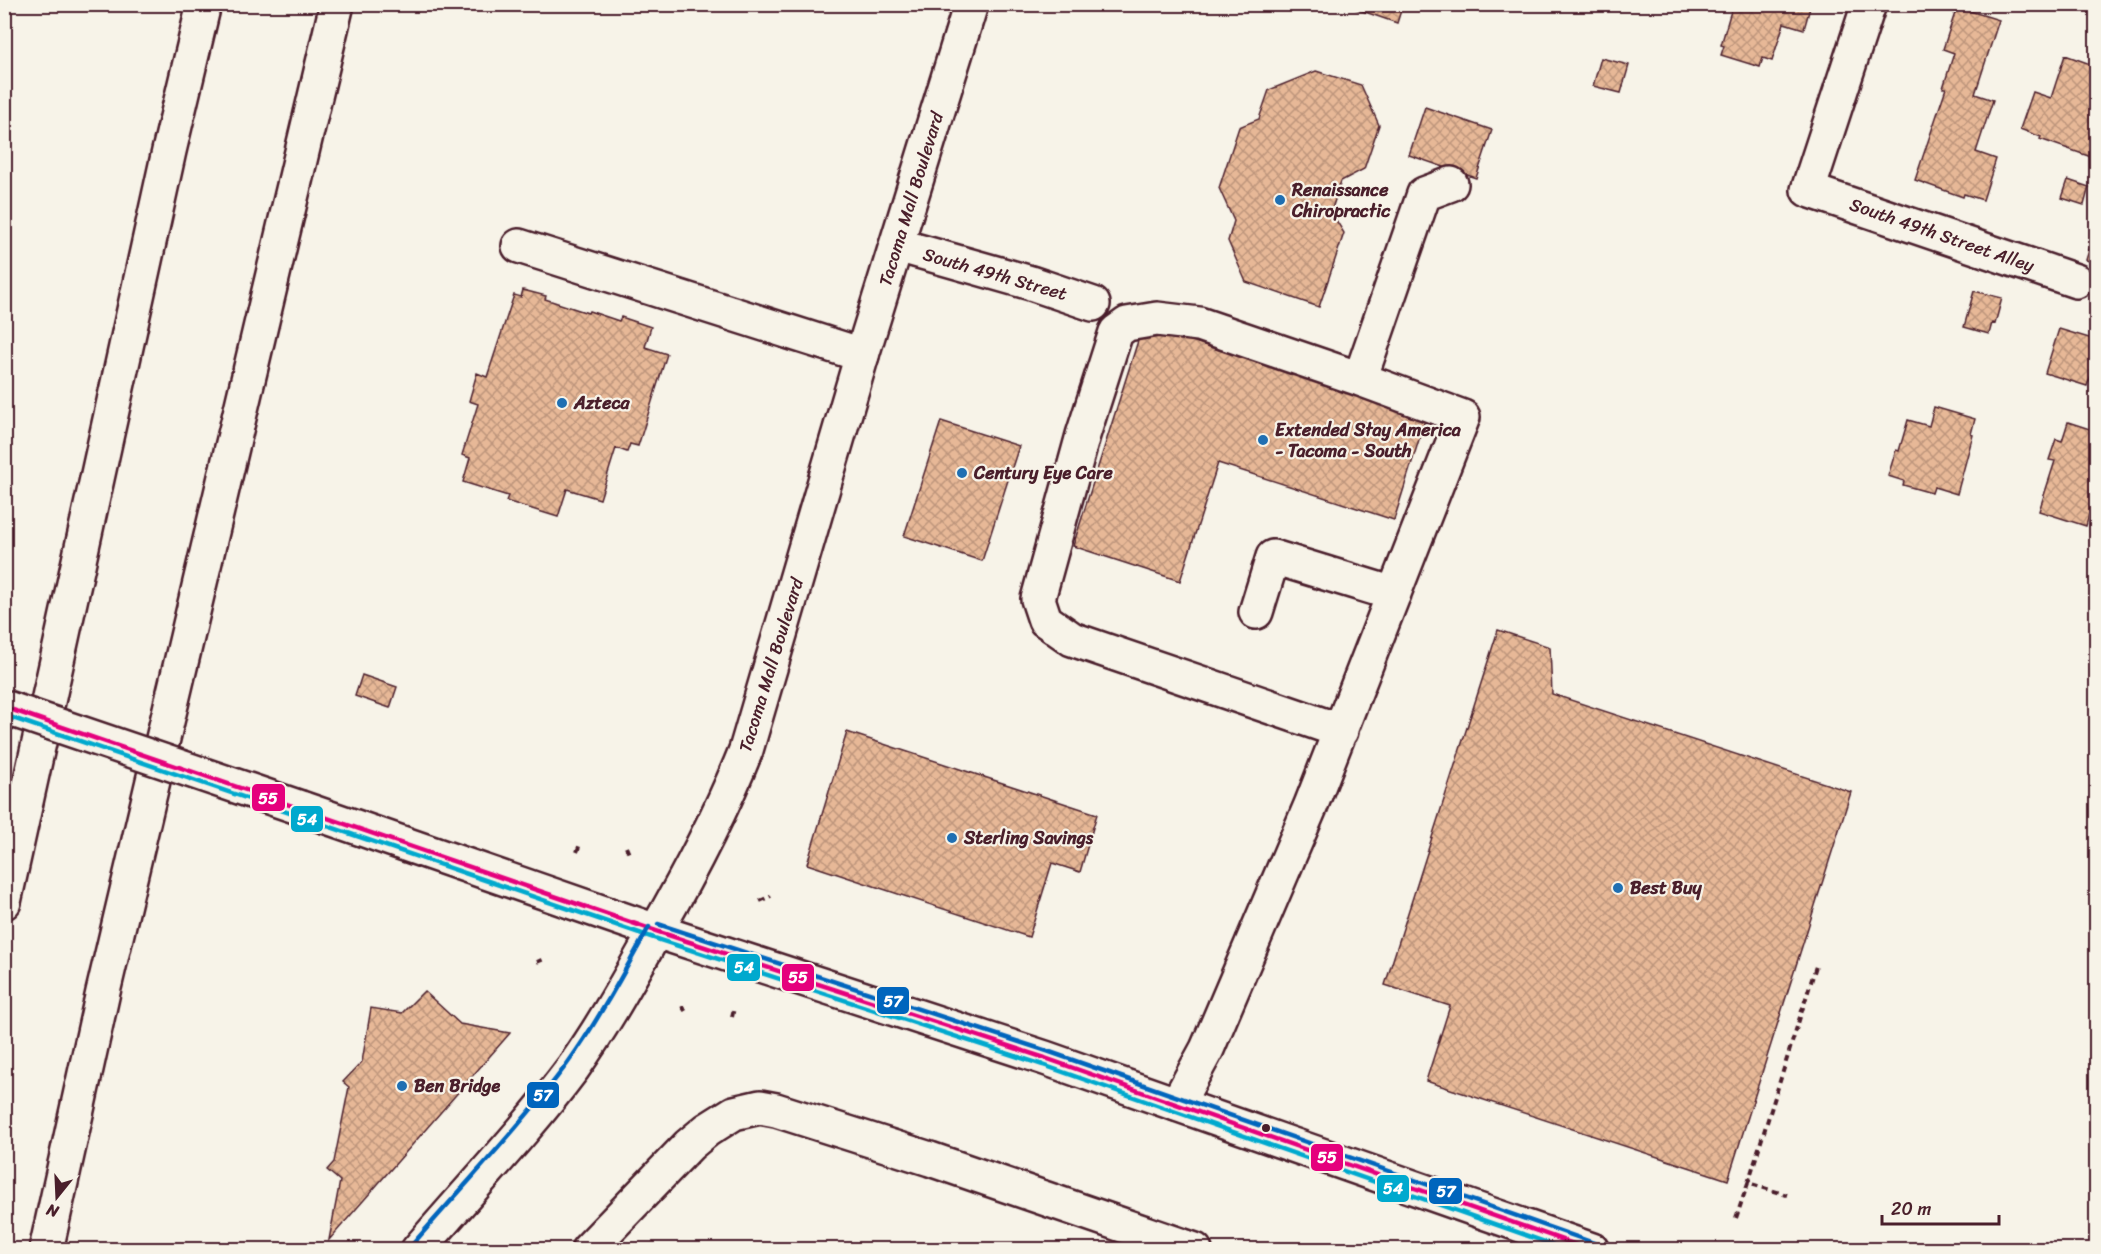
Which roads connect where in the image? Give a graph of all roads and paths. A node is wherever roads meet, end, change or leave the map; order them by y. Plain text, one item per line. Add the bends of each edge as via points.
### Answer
1 (204, 4) edge
2 (337, 4) edge
3 (971, 4) edge
4 (1869, 4) edge
5 (1451, 184) dead end
6 (897, 245) junction
7 (519, 246) dead end
8 (2076, 281) dead end
9 (1093, 304) dead end
10 (862, 355) junction
11 (1360, 379) junction
12 (1394, 594) junction
13 (1256, 612) dead end
14 (4, 707) edge
15 (1341, 730) junction
16 (580, 844) dead end
17 (626, 847) dead end
18 (577, 852) dead end
19 (630, 856) dead end
20 (771, 896) dead end
21 (760, 901) dead end
22 (4, 902) edge
23 (656, 931) junction
24 (546, 958) dead end
25 (537, 962) dead end
26 (1815, 966) dead end
27 (682, 1006) dead end
28 (734, 1008) dead end
29 (686, 1012) dead end
30 (732, 1017) dead end
31 (1177, 1104) junction
32 (1748, 1183) junction
33 (1787, 1195) dead end
34 (1736, 1218) dead end
35 (1189, 1249) edge
36 (46, 1250) edge
37 (418, 1250) edge
38 (588, 1250) edge
39 (1592, 1250) edge

1 - 22 main road
2 - 36 main road via 108,969
3 - 6 main road, Tacoma Mall Boulevard
4 - 8 main road, South 49th Street Alley via 1808,190
5 - 11 main road via 1424,194
6 - 9 main road, South 49th Street
6 - 10 main road, Tacoma Mall Boulevard
7 - 10 main road
10 - 23 main road, Tacoma Mall Boulevard via 746,750 698,855
11 - 12 main road via 1463,417
11 - 15 main road via 1199,324 1156,319 1127,324 1116,332 1086,425 1038,600 1045,620 1072,639
12 - 13 main road via 1273,557
12 - 15 main road
14 - 23 main road, bridge
15 - 31 main road via 1208,1050
16 - 18 path
17 - 19 path
20 - 21 path
23 - 31 main road
23 - 37 main road, Tacoma Mall Boulevard via 573,1067
24 - 25 path
26 - 32 path
27 - 29 path
28 - 30 path
31 - 39 main road
32 - 33 path
32 - 34 path
35 - 38 main road via 920,1156 759,1107 734,1113 707,1130

